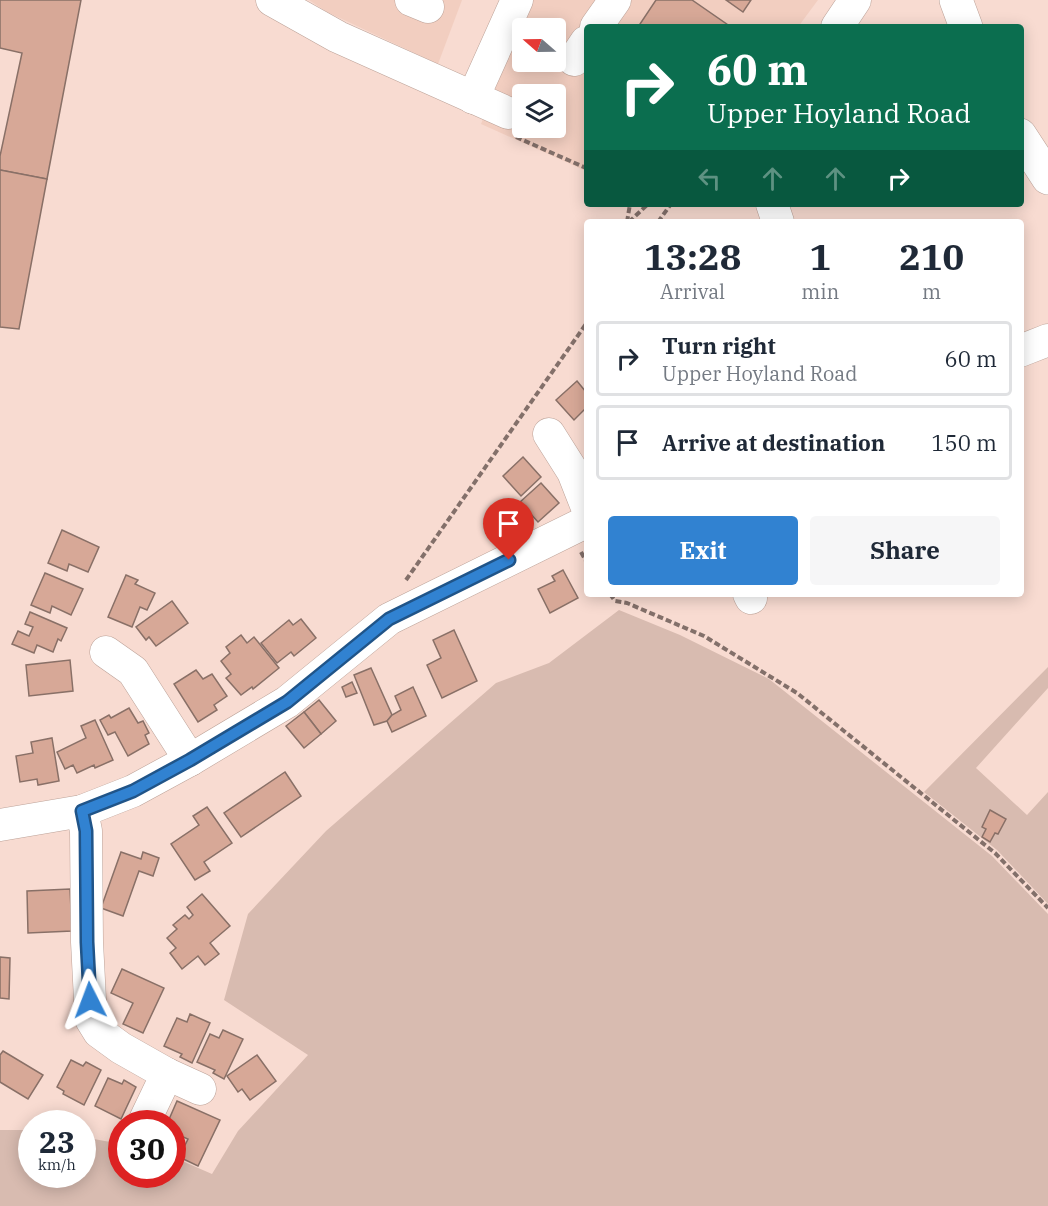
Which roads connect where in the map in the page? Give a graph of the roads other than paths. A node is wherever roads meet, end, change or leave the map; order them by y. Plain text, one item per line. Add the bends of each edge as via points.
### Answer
1 (272, 0) edge
2 (517, 0) edge
3 (615, 0) edge
4 (855, 0) edge
5 (956, 0) edge
6 (598, 24) edge
7 (839, 24) edge
8 (965, 24) edge
9 (473, 98) junction
10 (508, 113) road end
11 (1024, 141) edge
12 (1048, 178) edge
13 (1048, 340) edge
14 (1024, 349) edge
15 (549, 434) dead end
16 (584, 500) edge
17 (584, 523) edge
18 (106, 652) dead end
19 (190, 760) junction
20 (82, 811) junction
21 (0, 825) edge
22 (167, 1074) junction
23 (200, 1089) dead end
24 (150, 1110) edge

1 - 9 street via 338,37
2 - 9 street
3 - 6 street
4 - 7 street
5 - 8 main road
9 - 10 street
11 - 12 main road
13 - 14 street
15 - 16 street via 573,472
17 - 19 street via 389,619 287,702
18 - 19 street via 133,671
19 - 20 street via 133,791
20 - 21 street
20 - 22 street via 86,831 91,1019 99,1032 121,1048
22 - 23 street
22 - 24 street

